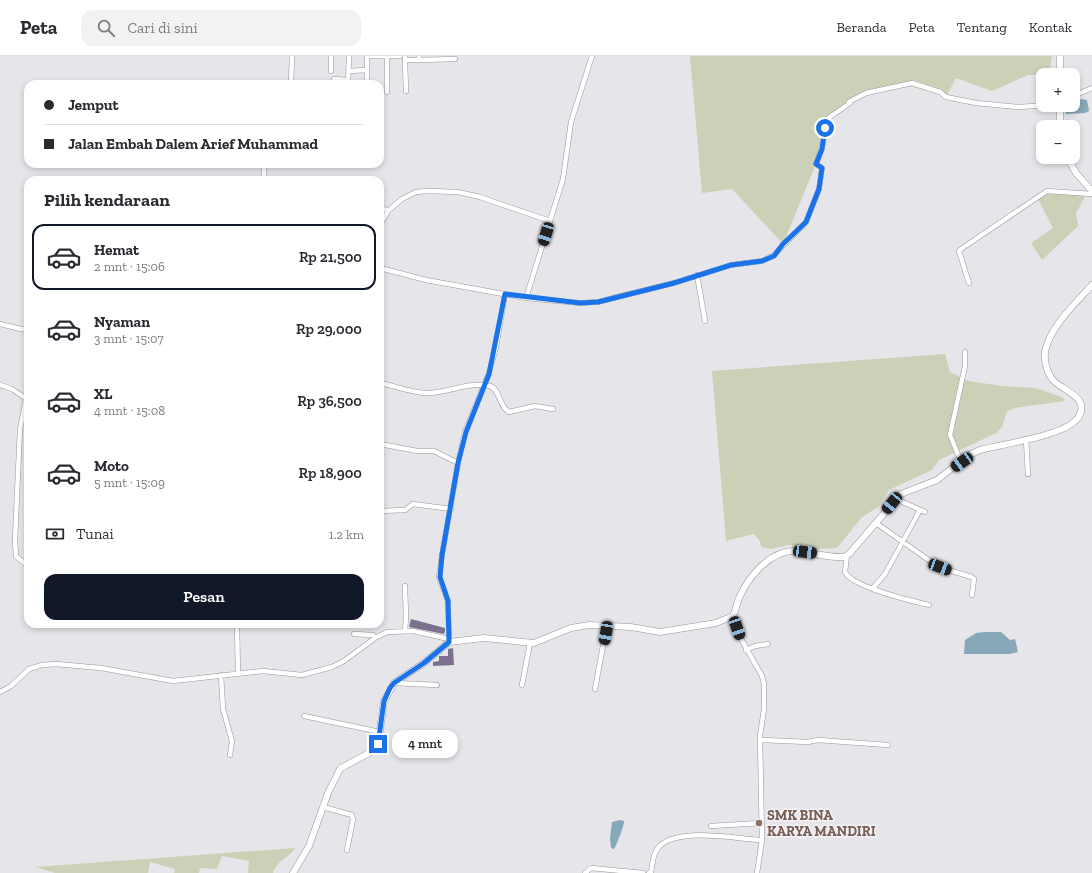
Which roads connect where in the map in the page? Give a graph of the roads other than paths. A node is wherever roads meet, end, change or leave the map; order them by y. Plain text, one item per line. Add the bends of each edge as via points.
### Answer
1 (292, 56) edge
2 (331, 56) edge
3 (349, 56) edge
4 (367, 56) edge
5 (387, 56) edge
6 (400, 56) edge
7 (592, 56) edge
8 (1060, 56) edge
9 (405, 58) edge
10 (419, 58) edge
11 (455, 59) dead end
12 (1060, 68) edge
13 (367, 70) junction
14 (331, 71) dead end
15 (348, 71) junction
16 (334, 79) dead end
17 (291, 80) edge
18 (339, 80) edge
19 (348, 80) edge
20 (367, 80) edge
21 (1092, 88) edge
22 (406, 91) dead end
23 (387, 92) dead end
24 (1080, 93) edge
25 (1036, 106) edge
26 (1071, 164) edge
27 (1092, 191) edge
28 (1092, 194) edge
29 (384, 209) edge
30 (389, 210) junction
31 (384, 218) edge
32 (550, 221) junction
33 (384, 269) edge
34 (697, 275) junction
35 (969, 283) dead end
36 (1092, 285) edge
37 (505, 294) junction
38 (526, 298) junction
39 (704, 321) dead end
40 (0, 324) edge
41 (24, 330) edge
42 (965, 352) dead end
43 (384, 384) edge
44 (0, 385) edge
45 (483, 386) junction
46 (24, 398) edge
47 (553, 409) dead end
48 (24, 412) edge
49 (1026, 439) junction
50 (384, 445) edge
51 (962, 462) junction
52 (458, 463) junction
53 (1028, 474) dead end
54 (896, 499) junction
55 (451, 509) junction
56 (920, 510) junction
57 (384, 511) edge
58 (925, 512) dead end
59 (876, 523) junction
60 (903, 541) junction
61 (847, 555) junction
62 (24, 563) edge
63 (405, 586) dead end
64 (873, 588) junction
65 (972, 595) dead end
66 (929, 605) dead end
67 (733, 616) junction
68 (607, 624) junction
69 (236, 628) edge
70 (405, 631) junction
71 (354, 634) dead end
72 (375, 638) junction
73 (449, 641) junction
74 (530, 643) junction
75 (768, 644) dead end
76 (746, 650) junction
77 (238, 674) junction
78 (221, 675) junction
79 (394, 683) junction
80 (438, 685) dead end
81 (522, 685) dead end
82 (595, 689) dead end
83 (0, 692) edge
84 (304, 716) dead end
85 (380, 732) junction
86 (760, 740) junction
87 (888, 746) dead end
88 (230, 755) dead end
89 (323, 807) junction
90 (761, 823) junction
91 (711, 826) dead end
92 (762, 840) junction
93 (347, 850) dead end
94 (294, 873) edge
95 (585, 873) edge
96 (643, 873) edge
97 (649, 873) edge
98 (757, 873) edge

1 - 17 street
2 - 14 street
3 - 15 street
4 - 5 street
4 - 13 street
5 - 6 street
5 - 23 street
7 - 32 street via 571,122 563,179
8 - 12 street
9 - 10 street
9 - 22 street
10 - 11 street
13 - 15 street
13 - 20 street
15 - 19 street
16 - 18 street
21 - 24 street
25 - 34 street via 976,103 946,97 940,92 912,83 866,93 824,121 822,149 816,164 822,168 819,189 806,222 774,256
26 - 27 street
28 - 35 street via 1047,191 961,249 959,251
29 - 30 street
30 - 31 street
30 - 32 street via 416,192 449,192 492,200
32 - 38 street
33 - 37 street via 426,280
34 - 38 street via 598,302
34 - 39 street
36 - 49 street via 1059,324 1046,350 1045,364 1054,381 1073,392 1080,404 1078,418 1055,433
37 - 38 street
37 - 45 street via 496,347
40 - 41 street
42 - 51 street via 965,366 950,435
43 - 45 street via 426,393
44 - 46 street via 12,389
45 - 47 street via 494,388 509,412 535,406
45 - 52 street
48 - 62 street via 20,428 15,540 16,556
49 - 51 street via 980,450
49 - 53 street
50 - 52 street via 417,451 434,450
51 - 54 street via 937,480 910,490
52 - 55 street
54 - 56 street
54 - 59 street
55 - 57 street via 413,504 405,510
55 - 73 street via 440,577 448,601
56 - 58 street
56 - 60 street
59 - 60 street
59 - 61 street
60 - 64 street via 885,574
60 - 65 street via 940,567 972,576
61 - 64 street via 846,575
61 - 67 street via 840,557 796,551 780,553 766,563 746,584
63 - 70 street
64 - 66 street
67 - 68 street via 716,624 660,632
67 - 76 street
68 - 74 street via 571,628 539,642
68 - 82 street
69 - 77 street
70 - 72 street via 387,632
70 - 73 street
71 - 72 street via 373,634
72 - 77 street via 344,661 302,675 263,671
73 - 74 street via 484,638
73 - 79 street via 424,663
74 - 81 street
75 - 76 street
76 - 86 street via 764,680
77 - 78 street
78 - 83 street via 173,682 100,668 42,665 29,669 11,686
78 - 88 street via 223,709 232,741
79 - 80 street
79 - 85 street via 384,701
84 - 85 street
85 - 89 street via 378,744 374,748 340,769
86 - 87 street via 818,740
86 - 90 street
89 - 93 street via 352,816
89 - 94 street via 309,846
90 - 91 street
90 - 92 street
92 - 97 street via 693,835 669,840 656,849
92 - 98 street
95 - 96 street via 588,869 595,868

